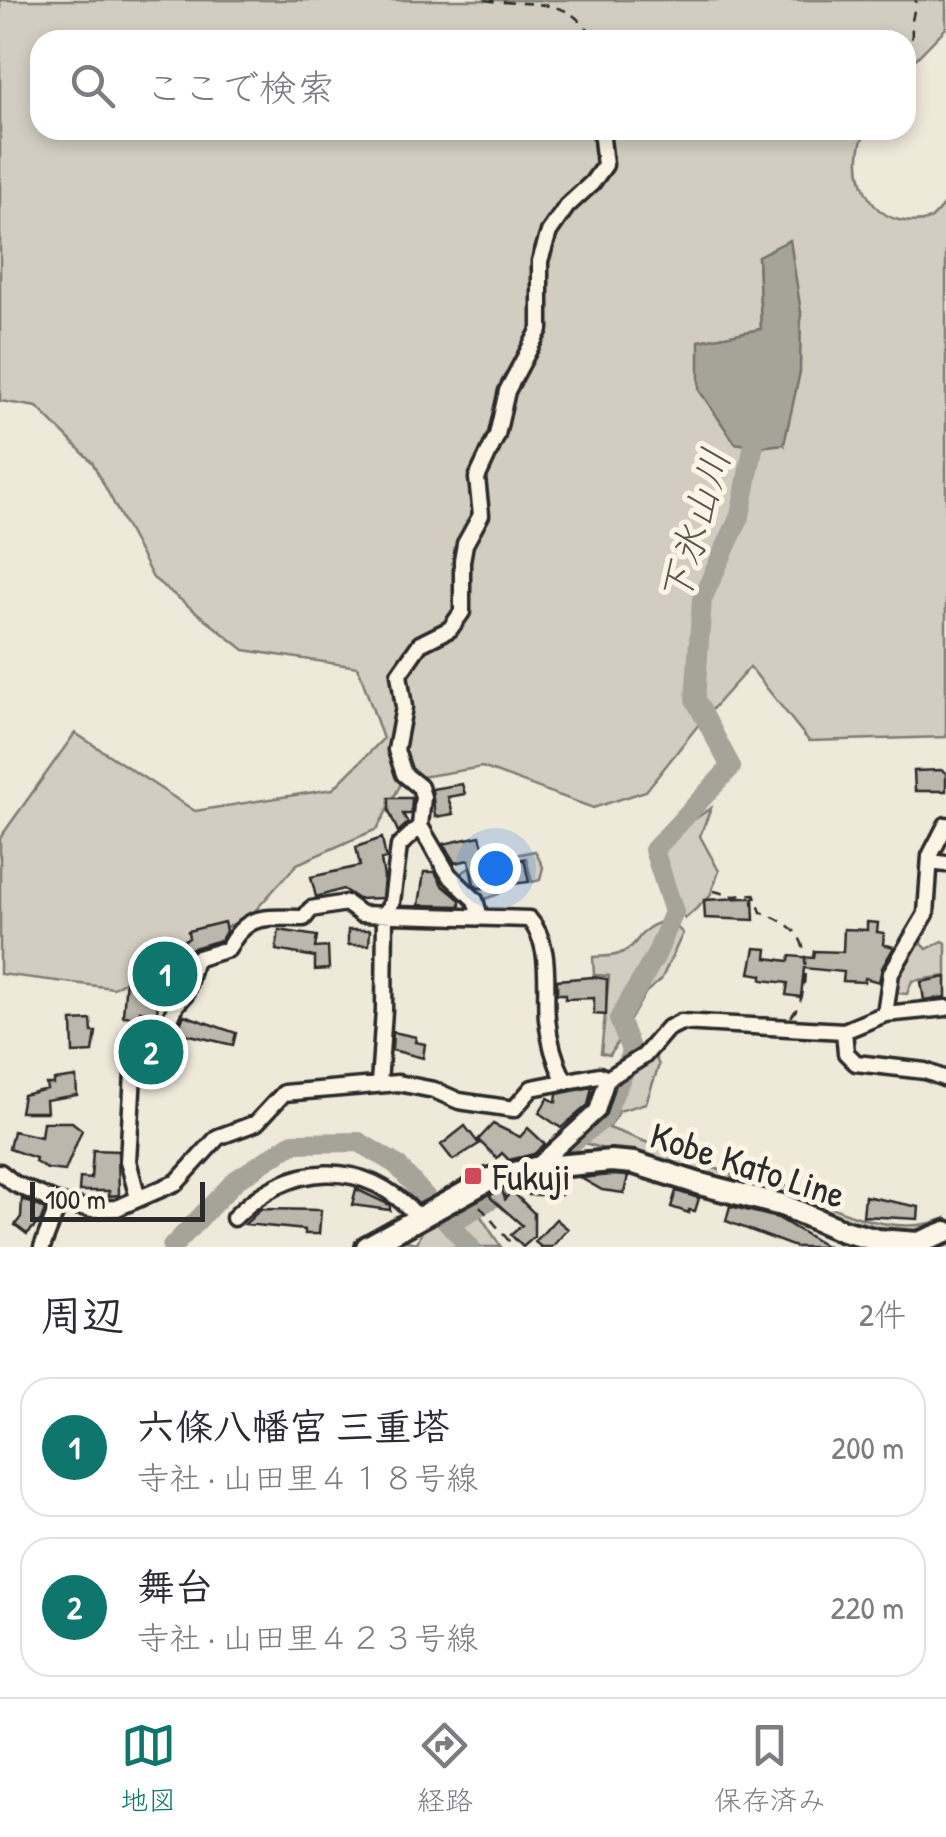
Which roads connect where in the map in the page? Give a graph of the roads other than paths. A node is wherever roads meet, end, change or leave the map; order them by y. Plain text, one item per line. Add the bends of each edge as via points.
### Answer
1 (604, 140) edge
2 (946, 825) edge
3 (420, 826) junction
4 (938, 863) edge
5 (384, 914) junction
6 (480, 917) junction
7 (946, 1008) edge
8 (884, 1014) junction
9 (844, 1031) junction
10 (607, 1079) junction
11 (946, 1079) edge
12 (564, 1080) junction
13 (379, 1084) junction
14 (534, 1168) junction
15 (0, 1172) edge
16 (138, 1198) junction
17 (59, 1203) junction
18 (417, 1216) junction
19 (234, 1218) dead end
20 (946, 1232) edge
21 (369, 1246) edge
22 (42, 1247) edge

1 - 3 street via 605,165 548,232 540,261 540,329 507,391 477,478 482,515 465,544 462,612 450,630 420,644 399,674 404,706 396,750 404,774 423,796
2 - 4 street
3 - 5 street via 399,846
3 - 6 street via 448,876 475,900
4 - 8 street via 926,914 892,973
5 - 6 street
5 - 13 street
5 - 16 street via 361,914 346,903 311,909 304,918 258,918 238,929 228,949 195,959 167,1028 134,1038 128,1161
6 - 12 street via 529,918 536,927 546,958 547,1020
7 - 8 street
8 - 9 street
9 - 10 street via 680,1022
9 - 11 street via 846,1053 856,1063
10 - 12 street
10 - 14 street via 598,1112
12 - 13 street via 532,1088 514,1109
13 - 16 street via 284,1093 256,1123 218,1137 177,1182
14 - 18 street, Kobe Kato Line via 490,1179 474,1198
14 - 20 street, Kobe Kato Line via 624,1161 782,1205 877,1240 918,1243
15 - 17 street
16 - 17 street via 117,1208
17 - 22 street
18 - 19 street via 376,1183 322,1174 264,1192
18 - 21 street, Kobe Kato Line

